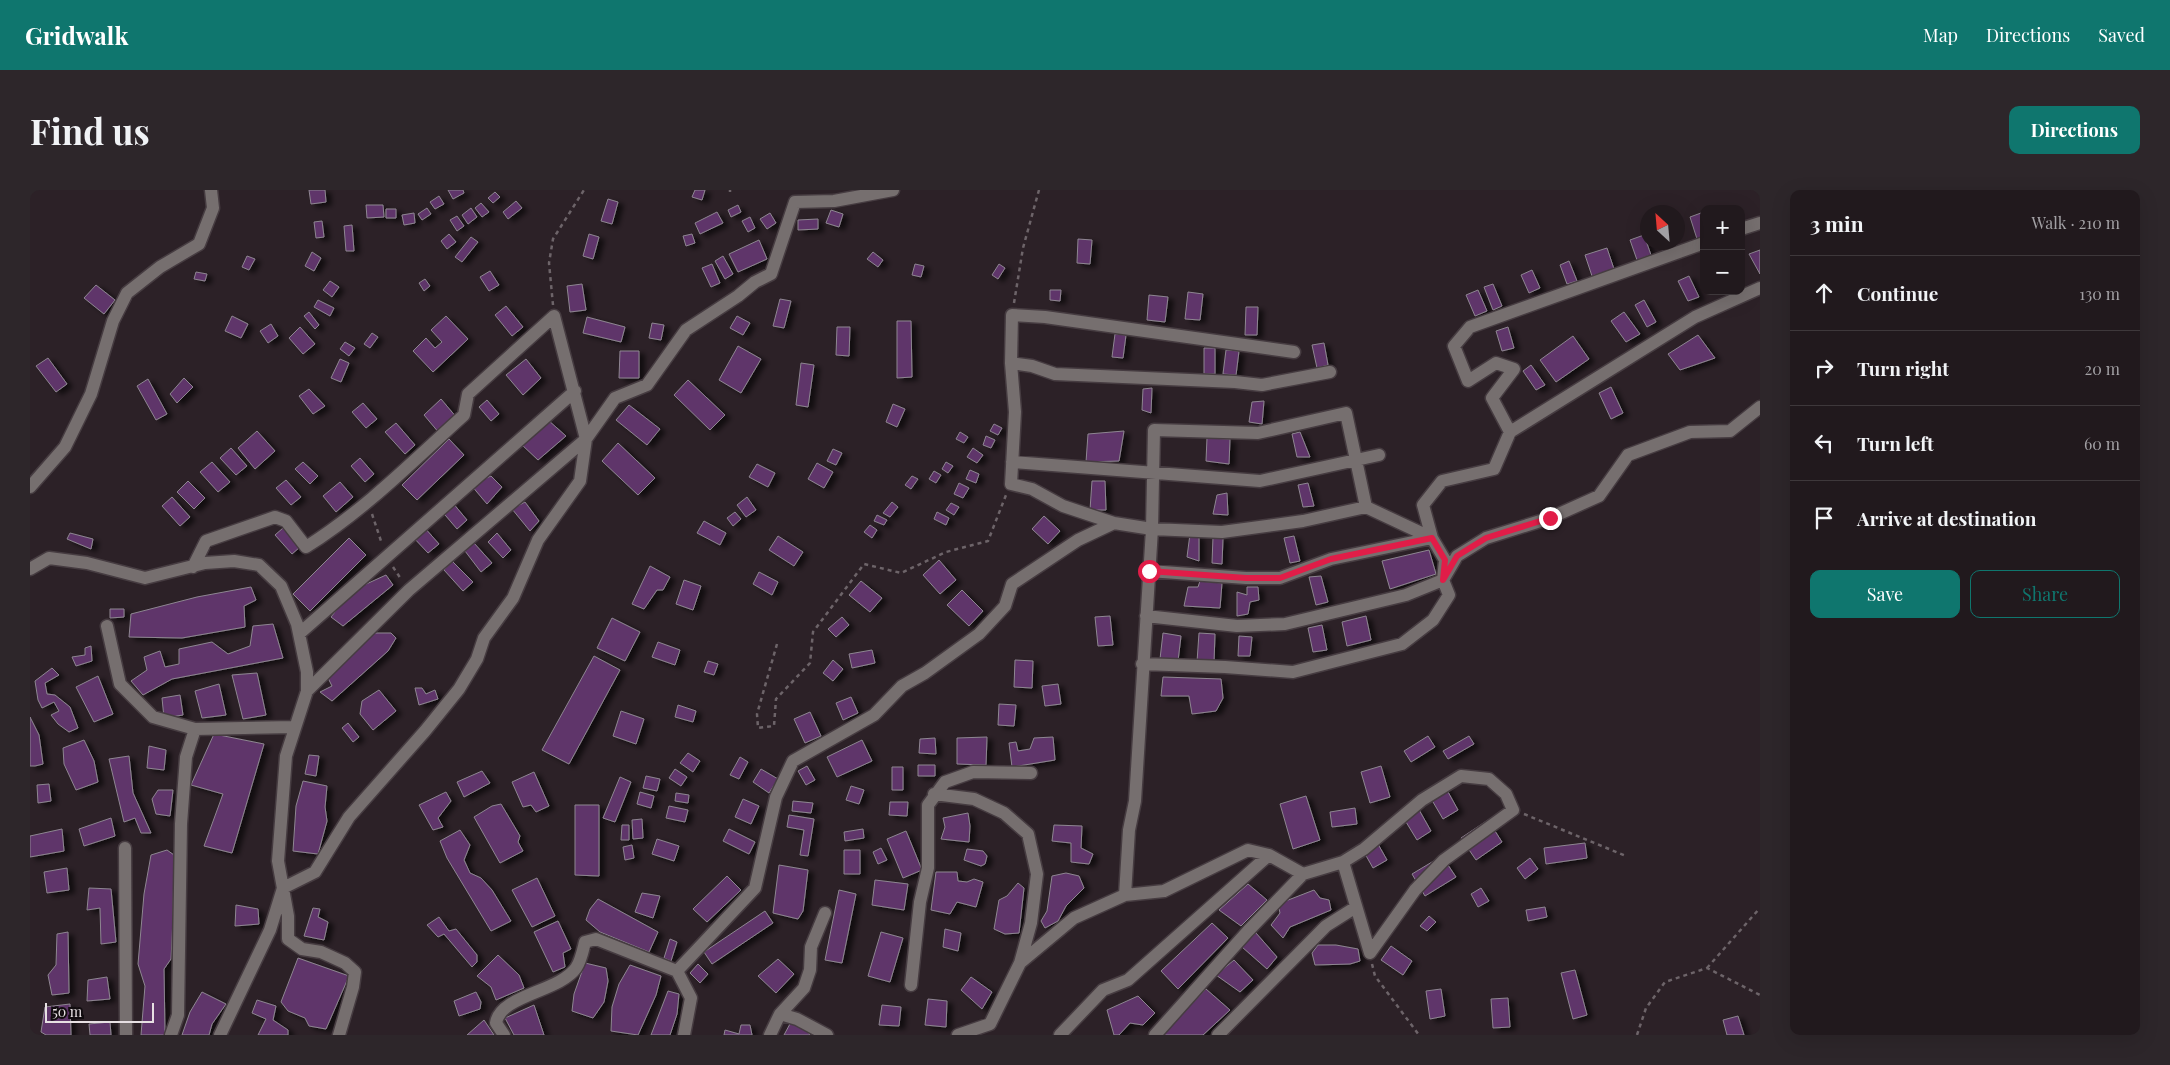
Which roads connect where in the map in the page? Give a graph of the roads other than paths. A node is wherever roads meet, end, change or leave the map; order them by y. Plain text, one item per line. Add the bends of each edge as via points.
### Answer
1 (211, 190) edge
2 (892, 190) edge
3 (1760, 222) edge
4 (1745, 228) edge
5 (1700, 244) edge
6 (1760, 288) edge
7 (1294, 352) dead end
8 (1012, 363) junction
9 (1330, 372) dead end
10 (575, 391) junction
11 (1760, 407) edge
12 (1510, 432) junction
13 (586, 438) junction
14 (1378, 455) dead end
15 (1356, 460) junction
16 (1012, 462) junction
17 (1153, 473) junction
18 (30, 487) edge
19 (1366, 507) junction
20 (1114, 523) junction
21 (1152, 528) junction
22 (1432, 538) junction
23 (193, 566) junction
24 (30, 569) edge
25 (1149, 571) junction
26 (1443, 580) junction
27 (1146, 616) junction
28 (107, 626) dead end
29 (300, 633) junction
30 (1142, 664) junction
31 (306, 691) junction
32 (294, 727) junction
33 (194, 729) junction
34 (1031, 774) dead end
35 (934, 794) junction
36 (125, 848) dead end
37 (1269, 855) junction
38 (1343, 862) junction
39 (1303, 874) junction
40 (284, 888) junction
41 (1125, 895) junction
42 (1356, 907) junction
43 (825, 913) dead end
44 (1020, 963) junction
45 (677, 970) junction
46 (910, 985) dead end
47 (780, 1014) junction
48 (990, 1030) edge
49 (126, 1035) edge
50 (171, 1035) edge
51 (220, 1035) edge
52 (339, 1035) edge
53 (504, 1035) edge
54 (684, 1035) edge
55 (770, 1035) edge
56 (828, 1035) edge
57 (958, 1035) edge
58 (1060, 1035) edge
59 (1155, 1035) edge
60 (1218, 1035) edge

1 - 18 street via 213,208 199,244 127,292 113,321 91,394 64,446
2 - 13 street via 834,201 795,202 771,274 686,330 647,385 615,398
3 - 4 street
5 - 12 street via 1470,327 1454,346 1468,381 1496,363 1514,369 1492,398
6 - 12 street via 1695,317
7 - 8 street via 1045,316 1012,315
8 - 9 street via 1055,374 1262,386
8 - 16 street via 1015,412
10 - 13 street
10 - 23 street via 554,316 468,394 464,415 338,526 306,546 286,520 275,517 206,541
10 - 29 street
11 - 26 street via 1730,430 1690,432 1628,455 1599,496 1550,518 1486,538 1457,556
12 - 22 street via 1494,470 1442,481 1423,505
13 - 31 street via 409,590
13 - 40 street via 580,481 538,540 513,598 484,638 477,659 458,689 348,817 316,872
14 - 15 street
15 - 17 street via 1260,481
15 - 17 street via 1346,413 1258,433 1154,430
15 - 19 street
16 - 17 street
16 - 20 street via 1011,484 1032,489 1063,506
17 - 21 street
19 - 21 street via 1303,521 1222,532
19 - 22 street
20 - 21 street
20 - 45 street via 1078,540 1012,584 1005,606 979,634 902,686 874,715 793,761 776,797 755,888
21 - 25 street
22 - 25 street via 1331,559 1280,578
22 - 26 street via 1445,560
23 - 24 street via 146,578 87,563 49,558
23 - 29 street via 234,560 259,565 281,586
25 - 27 street
26 - 27 street via 1406,595 1285,624 1237,626
26 - 30 street via 1449,595 1433,620 1402,644 1293,672
27 - 30 street
28 - 33 street via 120,684 154,717
29 - 31 street via 307,672
30 - 41 street via 1135,801 1129,830
31 - 32 street
32 - 33 street
32 - 40 street via 286,756 278,861
33 - 50 street via 186,758 181,824 178,1015
34 - 35 street via 973,772 945,782
35 - 44 street via 974,798 1004,813 1028,834 1036,874 1031,923
35 - 46 street via 928,805 928,868 920,902
36 - 49 street
37 - 39 street
37 - 41 street via 1248,850 1164,891
37 - 58 street via 1128,980 1103,990
38 - 39 street
38 - 42 street
38 - 42 street via 1364,849 1422,800 1461,776 1489,779 1506,794 1513,810 1444,860 1415,890 1370,953
39 - 59 street
40 - 51 street via 270,930
40 - 52 street via 288,939 302,949 321,952 345,963 355,972 354,987
41 - 44 street via 1074,918
42 - 60 street via 1326,926
43 - 47 street via 811,947 810,970 804,988
44 - 48 street
45 - 53 street via 590,939 577,967 564,980 506,1006 497,1014 496,1022
45 - 54 street via 690,998
47 - 55 street
47 - 56 street
48 - 57 street

